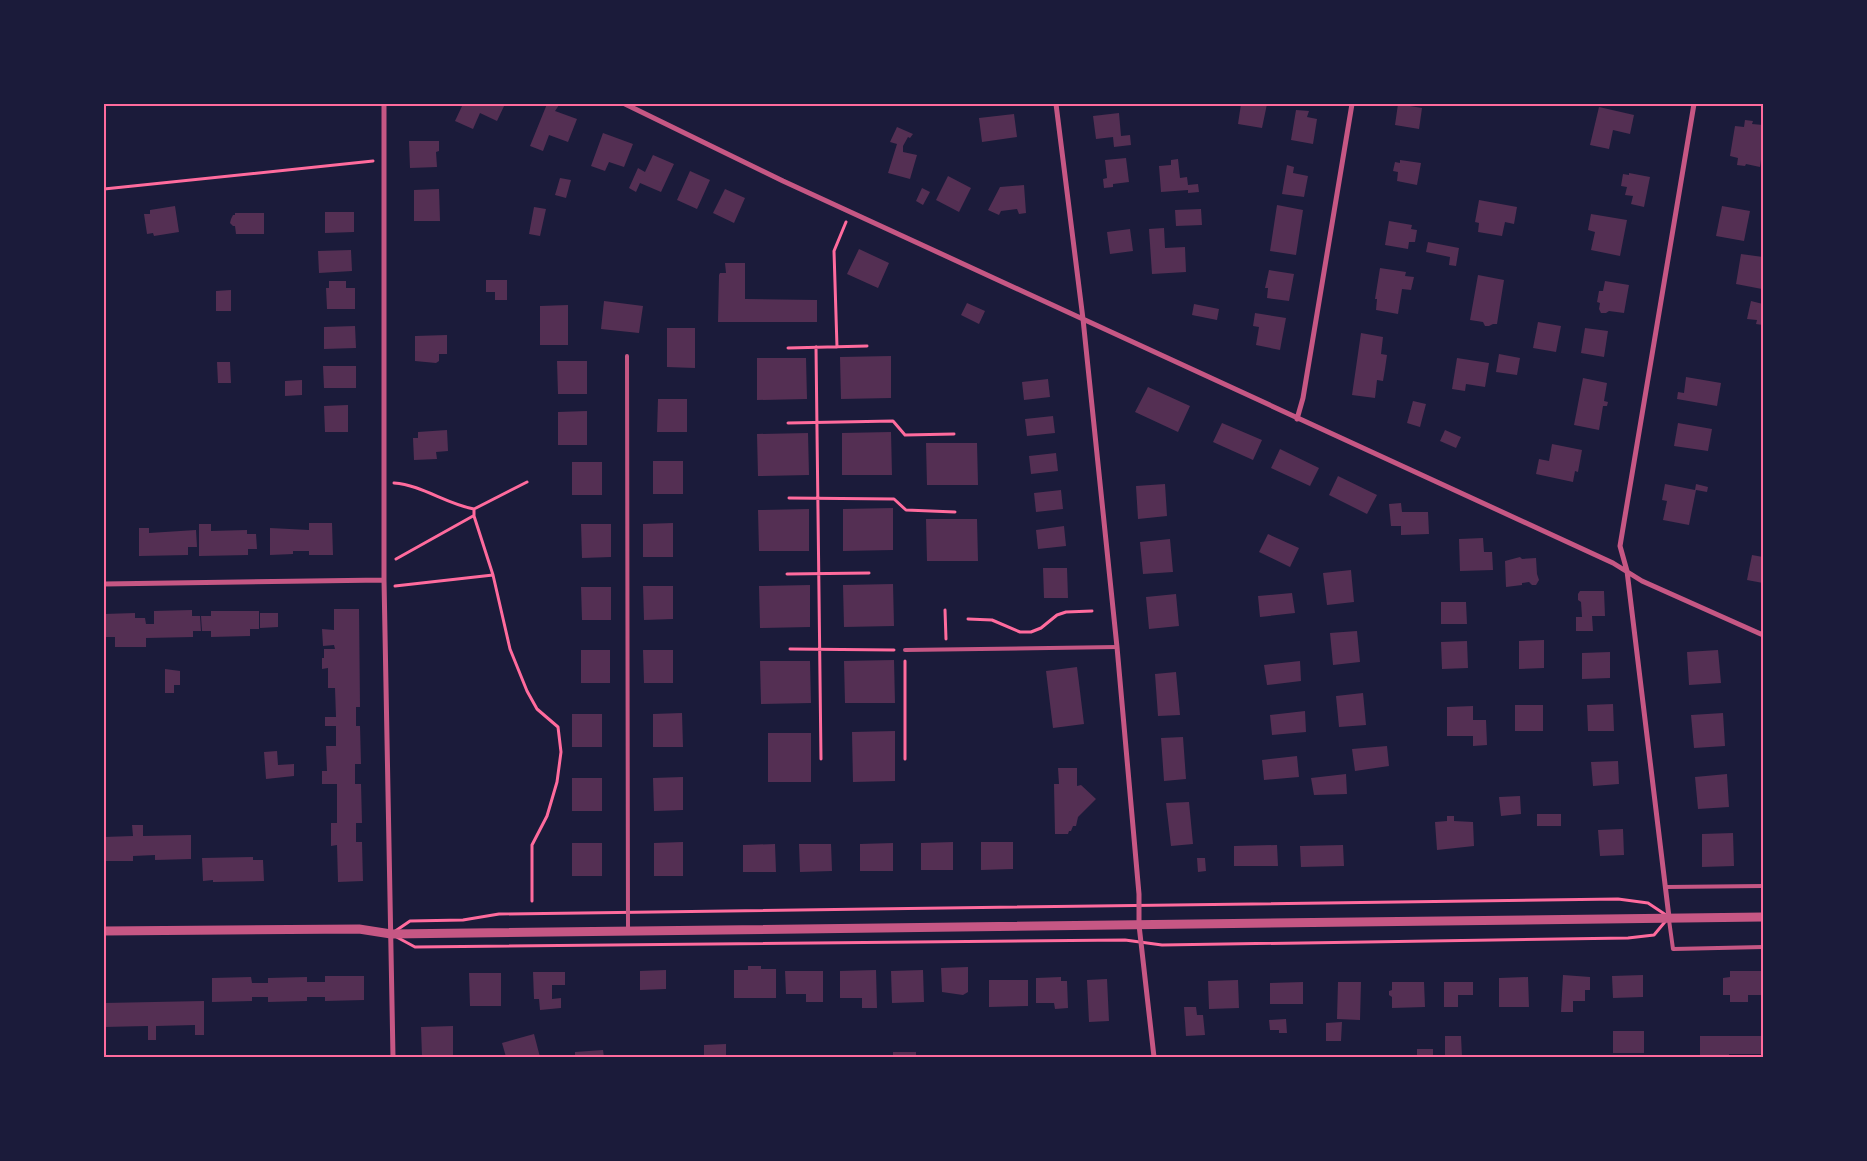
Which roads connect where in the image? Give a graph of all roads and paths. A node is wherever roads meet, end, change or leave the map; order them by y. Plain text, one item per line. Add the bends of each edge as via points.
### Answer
1 (384, 104) edge
2 (628, 104) edge
3 (1056, 104) edge
4 (1352, 104) edge
5 (1694, 104) edge
6 (384, 160) junction
7 (104, 189) edge
8 (850, 212) junction
9 (1083, 319) junction
10 (867, 346) dead end
11 (837, 347) junction
12 (788, 348) dead end
13 (816, 348) junction
14 (627, 356) dead end
15 (1297, 419) junction
16 (788, 423) dead end
17 (817, 423) junction
18 (954, 434) dead end
19 (527, 482) dead end
20 (384, 483) junction
21 (789, 498) dead end
22 (818, 498) junction
23 (474, 509) junction
24 (955, 512) dead end
25 (474, 516) junction
26 (384, 565) junction
27 (1627, 571) junction
28 (787, 574) dead end
29 (818, 574) junction
30 (869, 574) dead end
31 (493, 575) junction
32 (384, 580) junction
33 (104, 584) edge
34 (384, 587) junction
35 (945, 610) dead end
36 (1092, 611) dead end
37 (968, 619) dead end
38 (1763, 636) edge
39 (1117, 647) junction
40 (790, 649) dead end
41 (819, 649) junction
42 (905, 650) junction
43 (946, 650) junction
44 (821, 759) dead end
45 (905, 759) dead end
46 (1763, 886) edge
47 (1666, 887) junction
48 (532, 901) dead end
49 (1127, 905) dead end
50 (1150, 905) dead end
51 (629, 912) junction
52 (1668, 917) junction
53 (1763, 917) edge
54 (1140, 925) junction
55 (104, 931) edge
56 (628, 931) junction
57 (391, 934) junction
58 (1155, 944) dead end
59 (1763, 947) edge
60 (393, 1057) edge
61 (1154, 1057) edge

1 - 6 street
2 - 8 street
3 - 9 street
4 - 15 street
5 - 27 street via 1620,546
6 - 7 path
6 - 20 street
8 - 9 street
8 - 11 path via 834,251
9 - 15 street
9 - 39 street
10 - 11 path
11 - 13 path
12 - 13 path
13 - 17 path
14 - 51 lane
15 - 27 street
16 - 17 path
17 - 18 path via 893,421 905,434
17 - 22 path
19 - 23 path
20 - 23 path via 407,484 458,506
20 - 26 street
21 - 22 path
22 - 24 path via 894,499 906,510
22 - 29 path
23 - 25 path
25 - 26 path
25 - 31 path
26 - 32 street
27 - 38 street via 1642,581
27 - 47 street
28 - 29 path
29 - 30 path
29 - 41 path
31 - 34 path
31 - 48 path via 510,649 537,709 558,727 561,752 557,782 547,816 532,845
32 - 33 street
32 - 34 street
34 - 57 street
35 - 43 path
36 - 37 path via 1057,615 1031,632 1020,632 992,620
39 - 43 lane
39 - 54 street
40 - 41 path
41 - 42 path
41 - 44 path
42 - 43 lane
42 - 45 path
46 - 47 lane
47 - 52 street
49 - 51 path
50 - 52 path via 1618,899 1648,903
51 - 56 lane
51 - 57 path via 499,914 463,920 410,921
52 - 53 street
52 - 54 street
52 - 58 path via 1654,935 1628,938
52 - 59 lane via 1673,949
54 - 56 street
54 - 61 street
55 - 57 street via 359,929
56 - 57 street
57 - 60 street

